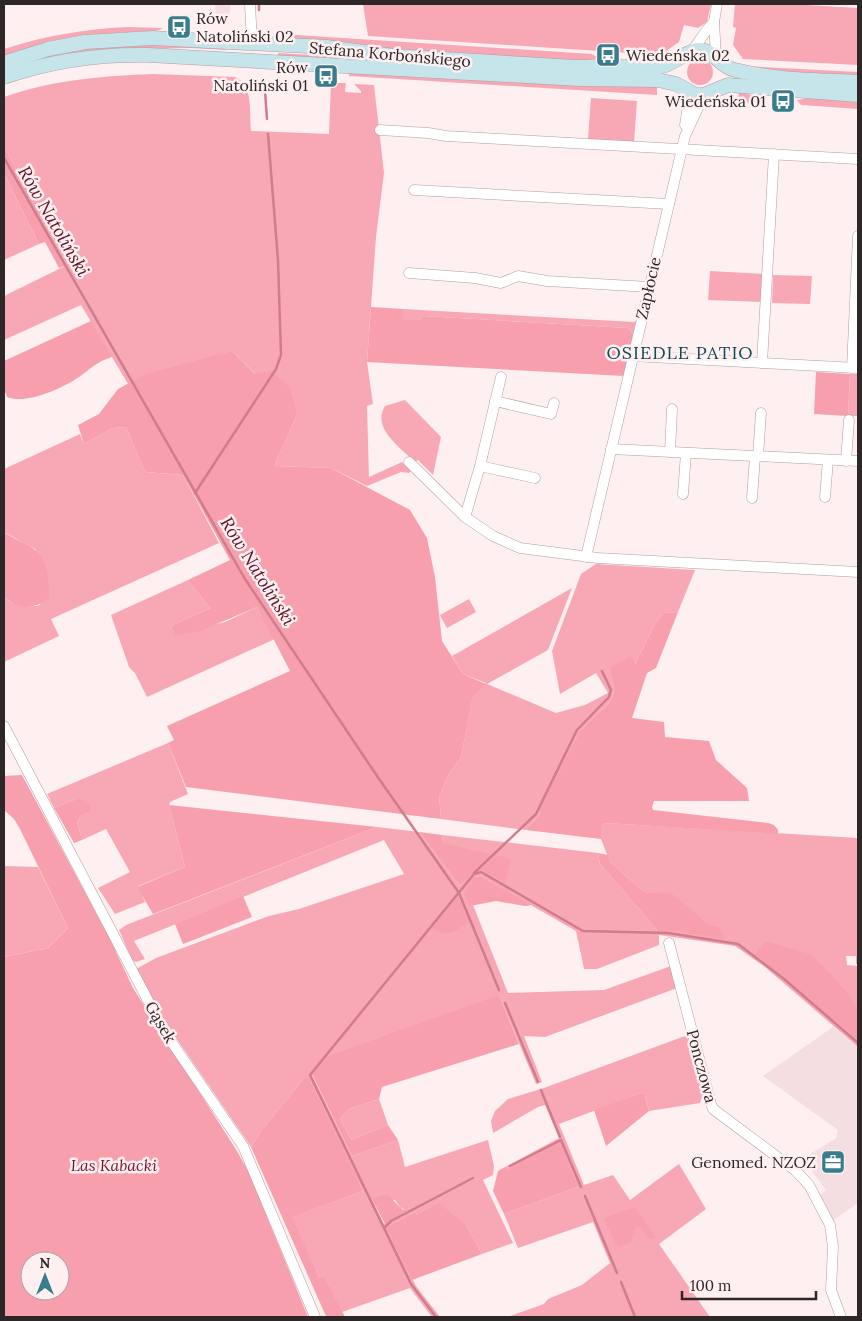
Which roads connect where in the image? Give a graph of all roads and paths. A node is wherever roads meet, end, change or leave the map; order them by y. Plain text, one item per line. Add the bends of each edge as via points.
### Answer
1 (250, 4) edge
2 (717, 4) edge
3 (714, 22) junction
4 (252, 43) junction
5 (688, 53) junction
6 (716, 57) junction
7 (253, 61) junction
8 (4, 63) edge
9 (4, 77) edge
10 (858, 82) edge
11 (697, 91) junction
12 (858, 95) edge
13 (380, 130) dead end
14 (681, 150) junction
15 (774, 154) junction
16 (858, 159) edge
17 (414, 190) dead end
18 (669, 204) junction
19 (858, 236) edge
20 (409, 273) dead end
21 (649, 286) junction
22 (632, 356) junction
23 (762, 363) junction
24 (855, 368) edge
25 (501, 377) dead end
26 (495, 401) junction
27 (554, 403) dead end
28 (672, 409) dead end
29 (761, 414) dead end
30 (848, 420) dead end
31 (611, 449) junction
32 (670, 452) junction
33 (686, 453) junction
34 (756, 456) junction
35 (828, 460) junction
36 (846, 461) junction
37 (858, 461) edge
38 (409, 462) dead end
39 (480, 466) junction
40 (535, 478) dead end
41 (683, 494) dead end
42 (826, 497) dead end
43 (752, 498) dead end
44 (465, 517) junction
45 (586, 557) junction
46 (858, 572) edge
47 (4, 726) edge
48 (669, 943) dead end
49 (316, 1317) edge
50 (842, 1317) edge

1 - 4 street
2 - 3 street
3 - 5 street
3 - 6 street
4 - 5 street, Stefana Korbońskiego via 574,67 660,67
4 - 7 street
4 - 8 street, Stefana Korbońskiego via 152,38 108,40 57,48
5 - 6 street via 702,50
5 - 11 street via 677,74
6 - 10 street via 735,70
6 - 11 street via 722,74
7 - 9 street, Stefana Korbońskiego via 109,56 67,60
7 - 11 street, Stefana Korbońskiego via 579,80 658,80
11 - 12 street, Stefana Korbońskiego via 734,85
11 - 14 street, Zapłocie
13 - 14 street
14 - 15 street
14 - 18 street, Zapłocie
15 - 16 street
15 - 23 street
17 - 18 street
18 - 21 street, Zapłocie
19 - 24 street
20 - 21 street via 501,283 518,276 547,281
21 - 22 street, Zapłocie
22 - 23 street
22 - 31 street, Zapłocie
23 - 24 street
25 - 26 street
26 - 27 street via 551,414
26 - 39 street
28 - 32 street
29 - 34 street
30 - 36 street
31 - 32 street
31 - 45 street, Zapłocie
32 - 33 street
33 - 34 street
33 - 41 street
34 - 35 street
34 - 43 street
35 - 36 street
35 - 42 street
36 - 37 street
38 - 44 street
39 - 40 street
39 - 44 street
44 - 45 street via 493,536 520,548
45 - 46 street
47 - 49 street, Gąsek via 164,1031 243,1146
48 - 50 street, Ponczowa via 711,1104 796,1171 808,1185 830,1225 833,1247 831,1290

